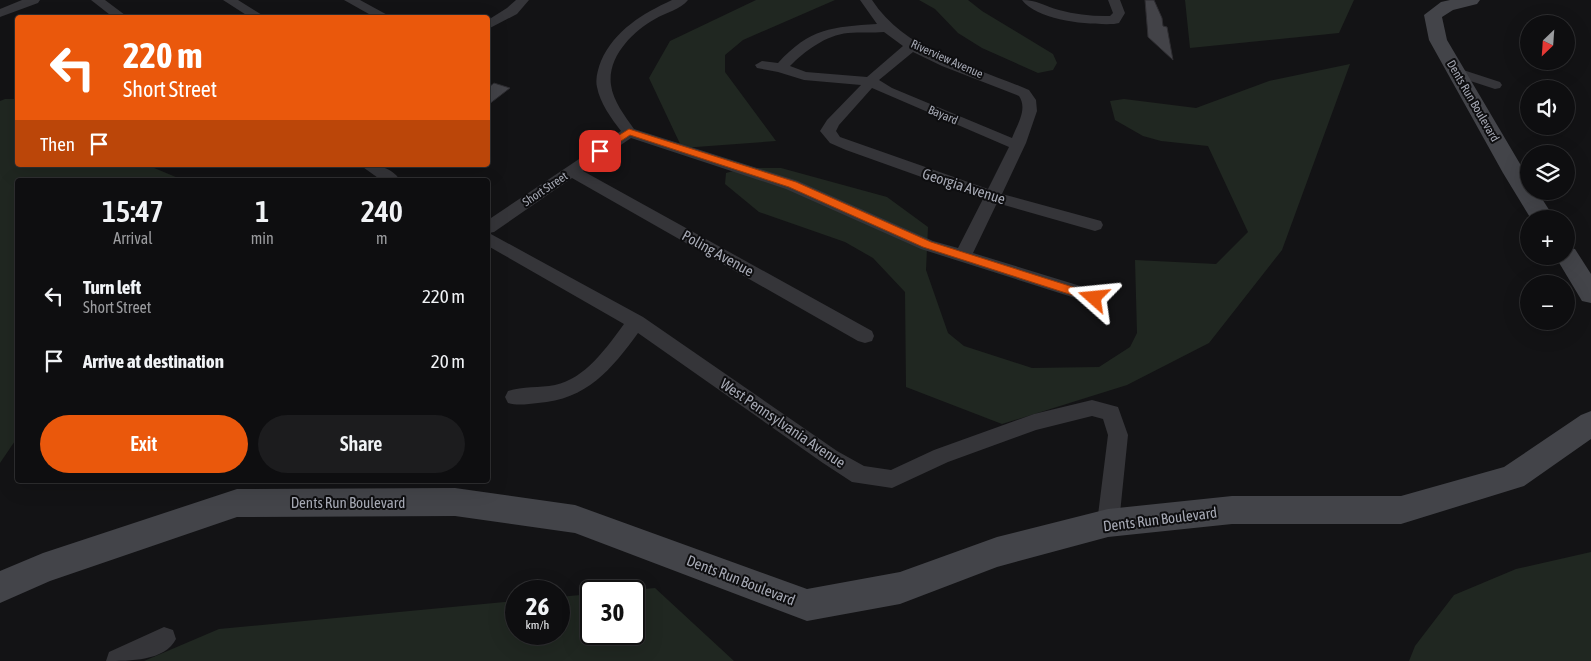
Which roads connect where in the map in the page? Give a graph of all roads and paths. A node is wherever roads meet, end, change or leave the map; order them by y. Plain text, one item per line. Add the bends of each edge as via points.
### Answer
1 (34, 0) edge
2 (97, 0) edge
3 (229, 0) edge
4 (350, 0) edge
5 (524, 0) edge
6 (682, 0) edge
7 (866, 0) edge
8 (1028, 0) edge
9 (1114, 0) edge
10 (1471, 0) edge
11 (0, 13) edge
12 (119, 15) edge
13 (256, 15) edge
14 (381, 15) edge
15 (490, 24) edge
16 (888, 27) junction
17 (913, 45) junction
18 (762, 65) dead end
19 (781, 68) junction
20 (1454, 71) junction
21 (870, 81) junction
22 (1495, 85) dead end
23 (629, 132) junction
24 (1018, 143) junction
25 (371, 167) edge
26 (572, 171) junction
27 (389, 178) edge
28 (991, 196) junction
29 (1538, 210) edge
30 (1095, 225) dead end
31 (490, 227) edge
32 (490, 240) edge
33 (963, 256) junction
34 (1572, 265) edge
35 (1591, 294) edge
36 (1094, 298) dead end
37 (636, 322) junction
38 (865, 336) dead end
39 (515, 396) dead end
40 (1591, 423) edge
41 (1108, 523) junction
42 (0, 587) edge
43 (164, 639) dead end
44 (118, 661) edge

1 - 11 street
2 - 12 street
3 - 13 street
4 - 14 street
5 - 15 street
6 - 23 street via 644,18 619,40 605,69 603,87 612,108
7 - 16 street, Riverview Avenue
8 - 9 street via 1045,10 1101,21 1114,20 1119,13
10 - 20 street, Dents Run Boulevard via 1447,6 1433,15 1438,40
16 - 17 street, Riverview Avenue
16 - 19 street via 838,30 816,40
17 - 21 street
17 - 24 street, Riverview Avenue via 1024,93 1029,100 1030,111
18 - 19 street
19 - 21 street via 804,76
20 - 22 street
20 - 29 street, Dents Run Boulevard
21 - 24 street, Bayard via 939,114 1008,142
21 - 28 street, Georgia Avenue via 832,123 828,131 835,140
23 - 26 street, Short Street
23 - 33 street via 792,184 927,245
24 - 28 street
25 - 27 street
26 - 31 street, Short Street
26 - 38 street, Poling Avenue
28 - 30 street, Georgia Avenue
28 - 33 street
32 - 37 street, West Pennsylvania Avenue
33 - 36 street
34 - 35 street
37 - 39 street via 601,368 582,383 560,392
37 - 41 street, West Pennsylvania Avenue via 830,458 860,475 892,479 941,456 1034,422 1092,408 1111,413 1118,435
40 - 41 street, Dents Run Boulevard via 1513,477 1401,510 1232,510
41 - 42 street, Dents Run Boulevard via 997,552 900,588 807,605 575,519 456,502 238,502 43,568
43 - 44 street

